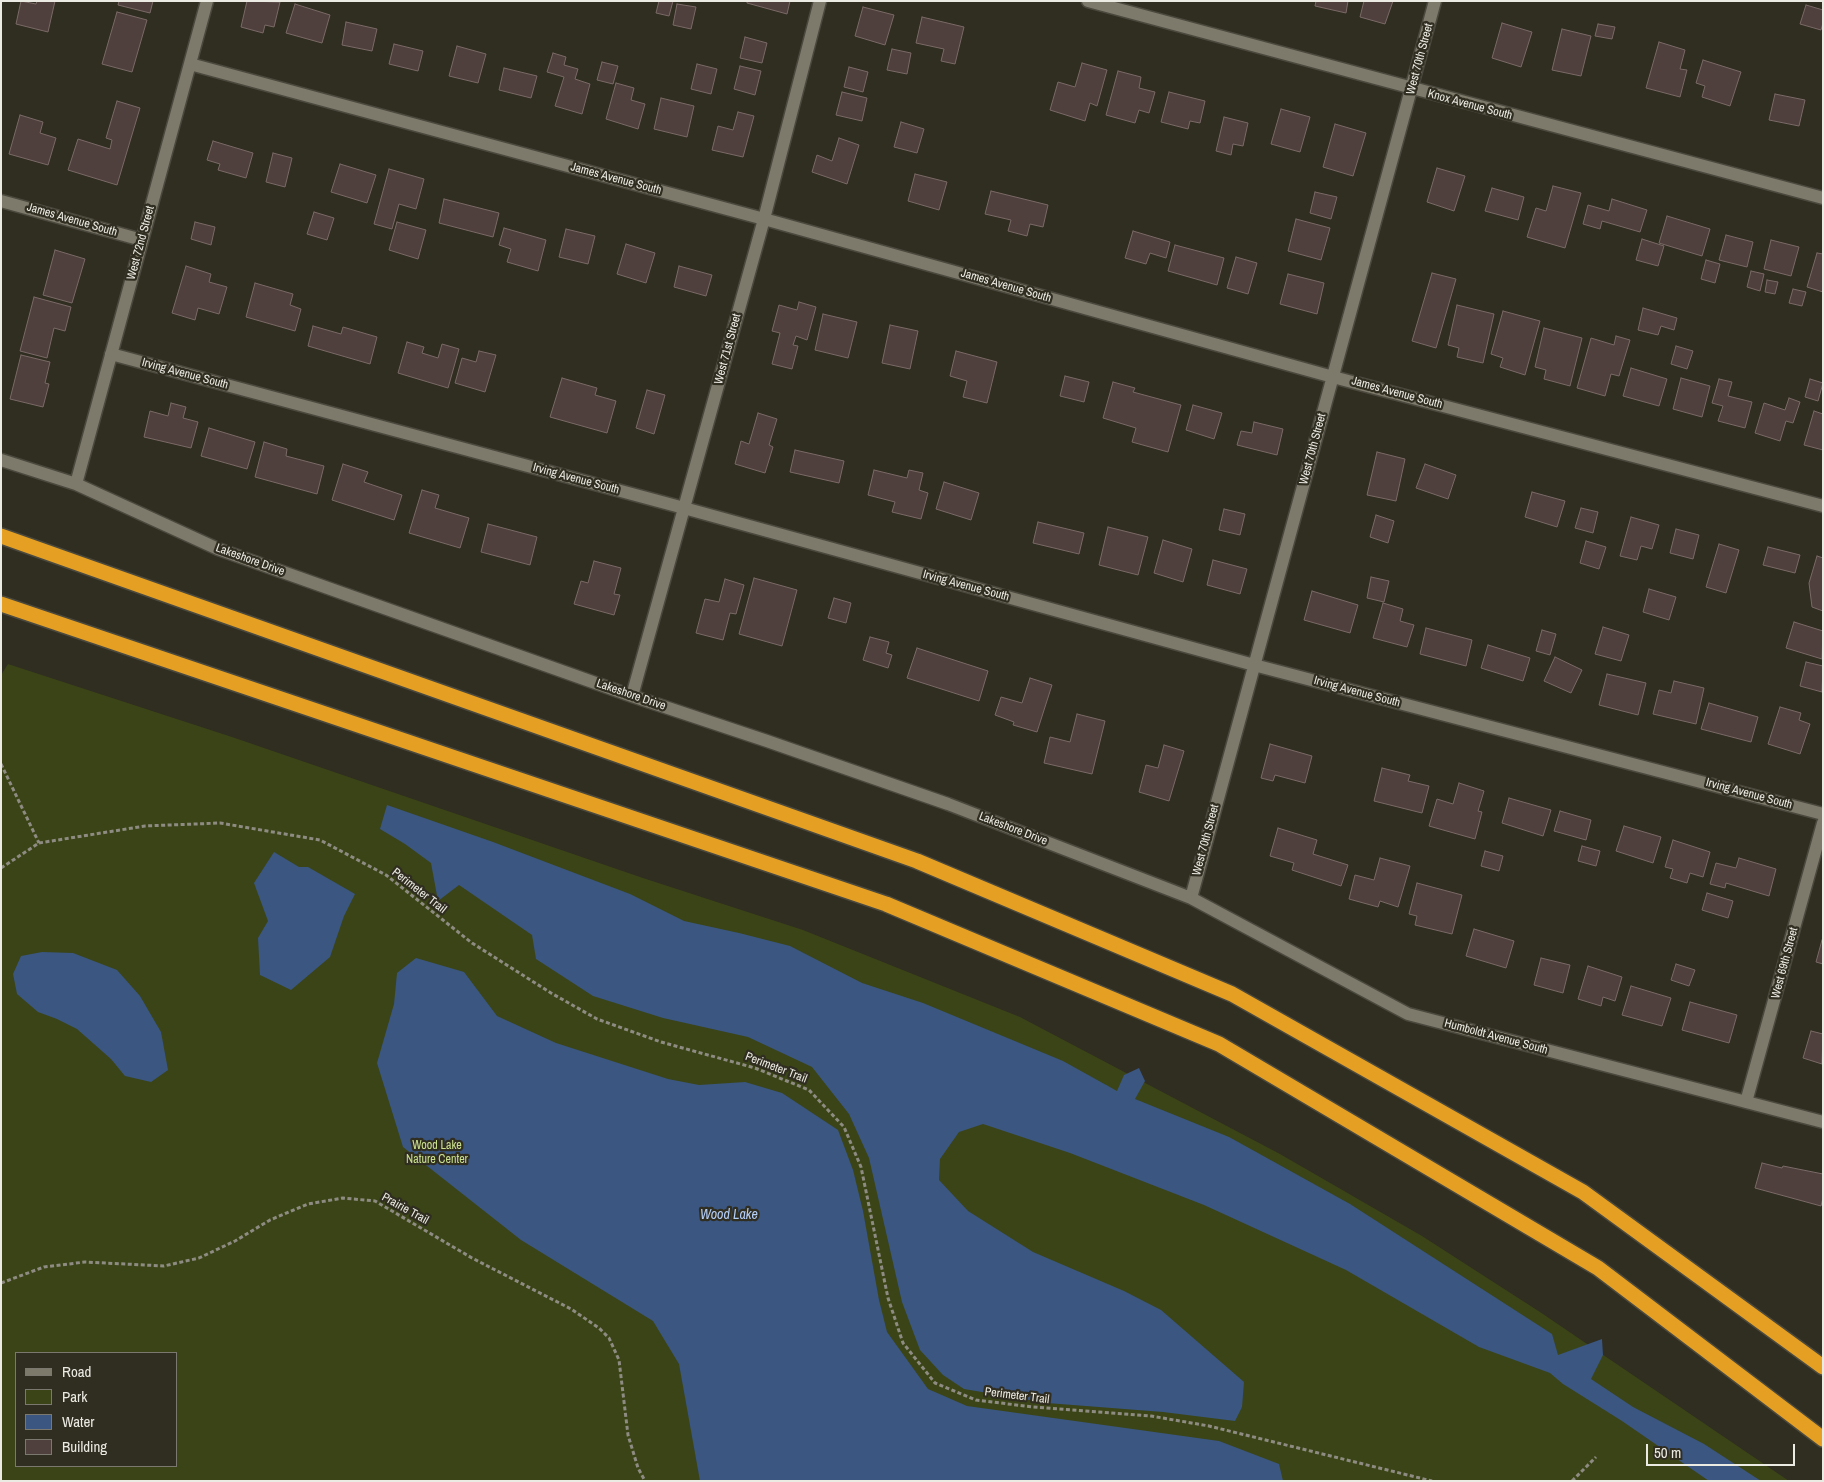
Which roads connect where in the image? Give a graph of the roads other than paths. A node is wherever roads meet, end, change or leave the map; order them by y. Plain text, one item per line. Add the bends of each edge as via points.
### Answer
1 (207, 1) edge
2 (820, 1) edge
3 (1088, 1) edge
4 (1436, 1) edge
5 (190, 64) junction
6 (1412, 89) junction
7 (1823, 198) edge
8 (1, 201) edge
9 (764, 219) junction
10 (142, 240) junction
11 (111, 354) junction
12 (1333, 377) junction
13 (1, 460) edge
14 (76, 484) junction
15 (1823, 506) edge
16 (684, 508) junction
17 (1, 536) edge
18 (1, 604) edge
19 (1254, 665) junction
20 (632, 696) junction
21 (1823, 814) edge
22 (1823, 823) edge
23 (1191, 898) junction
24 (1746, 1102) junction
25 (1823, 1122) edge
26 (1823, 1367) edge
27 (1823, 1439) edge

1 - 5 street, West 72nd Street
2 - 9 street, West 71st Street
3 - 6 street, Knox Avenue South
4 - 6 street, West 70th Street
5 - 9 street, James Avenue South
5 - 10 street, West 72nd Street
6 - 7 street, Knox Avenue South
6 - 12 street, West 70th Street
8 - 10 street, James Avenue South
9 - 12 street, James Avenue South
9 - 16 street, West 71st Street
10 - 11 street, West 72nd Street
11 - 14 street, West 72nd Street
11 - 16 street, Irving Avenue South
12 - 15 street, James Avenue South
12 - 19 street, West 70th Street
13 - 14 street
14 - 20 street, Lakeshore Drive via 218,549
16 - 19 street, Irving Avenue South
16 - 20 street, West 71st Street
17 - 26 highway via 917,860 1232,994 1583,1192
18 - 27 highway via 886,904 1219,1044 1598,1268
19 - 21 street, Irving Avenue South
19 - 23 street, West 70th Street
20 - 23 street, Lakeshore Drive via 948,804
22 - 24 street, West 69th Street
23 - 24 street, Humboldt Avenue South via 1408,1014
24 - 25 street, Humboldt Avenue South

